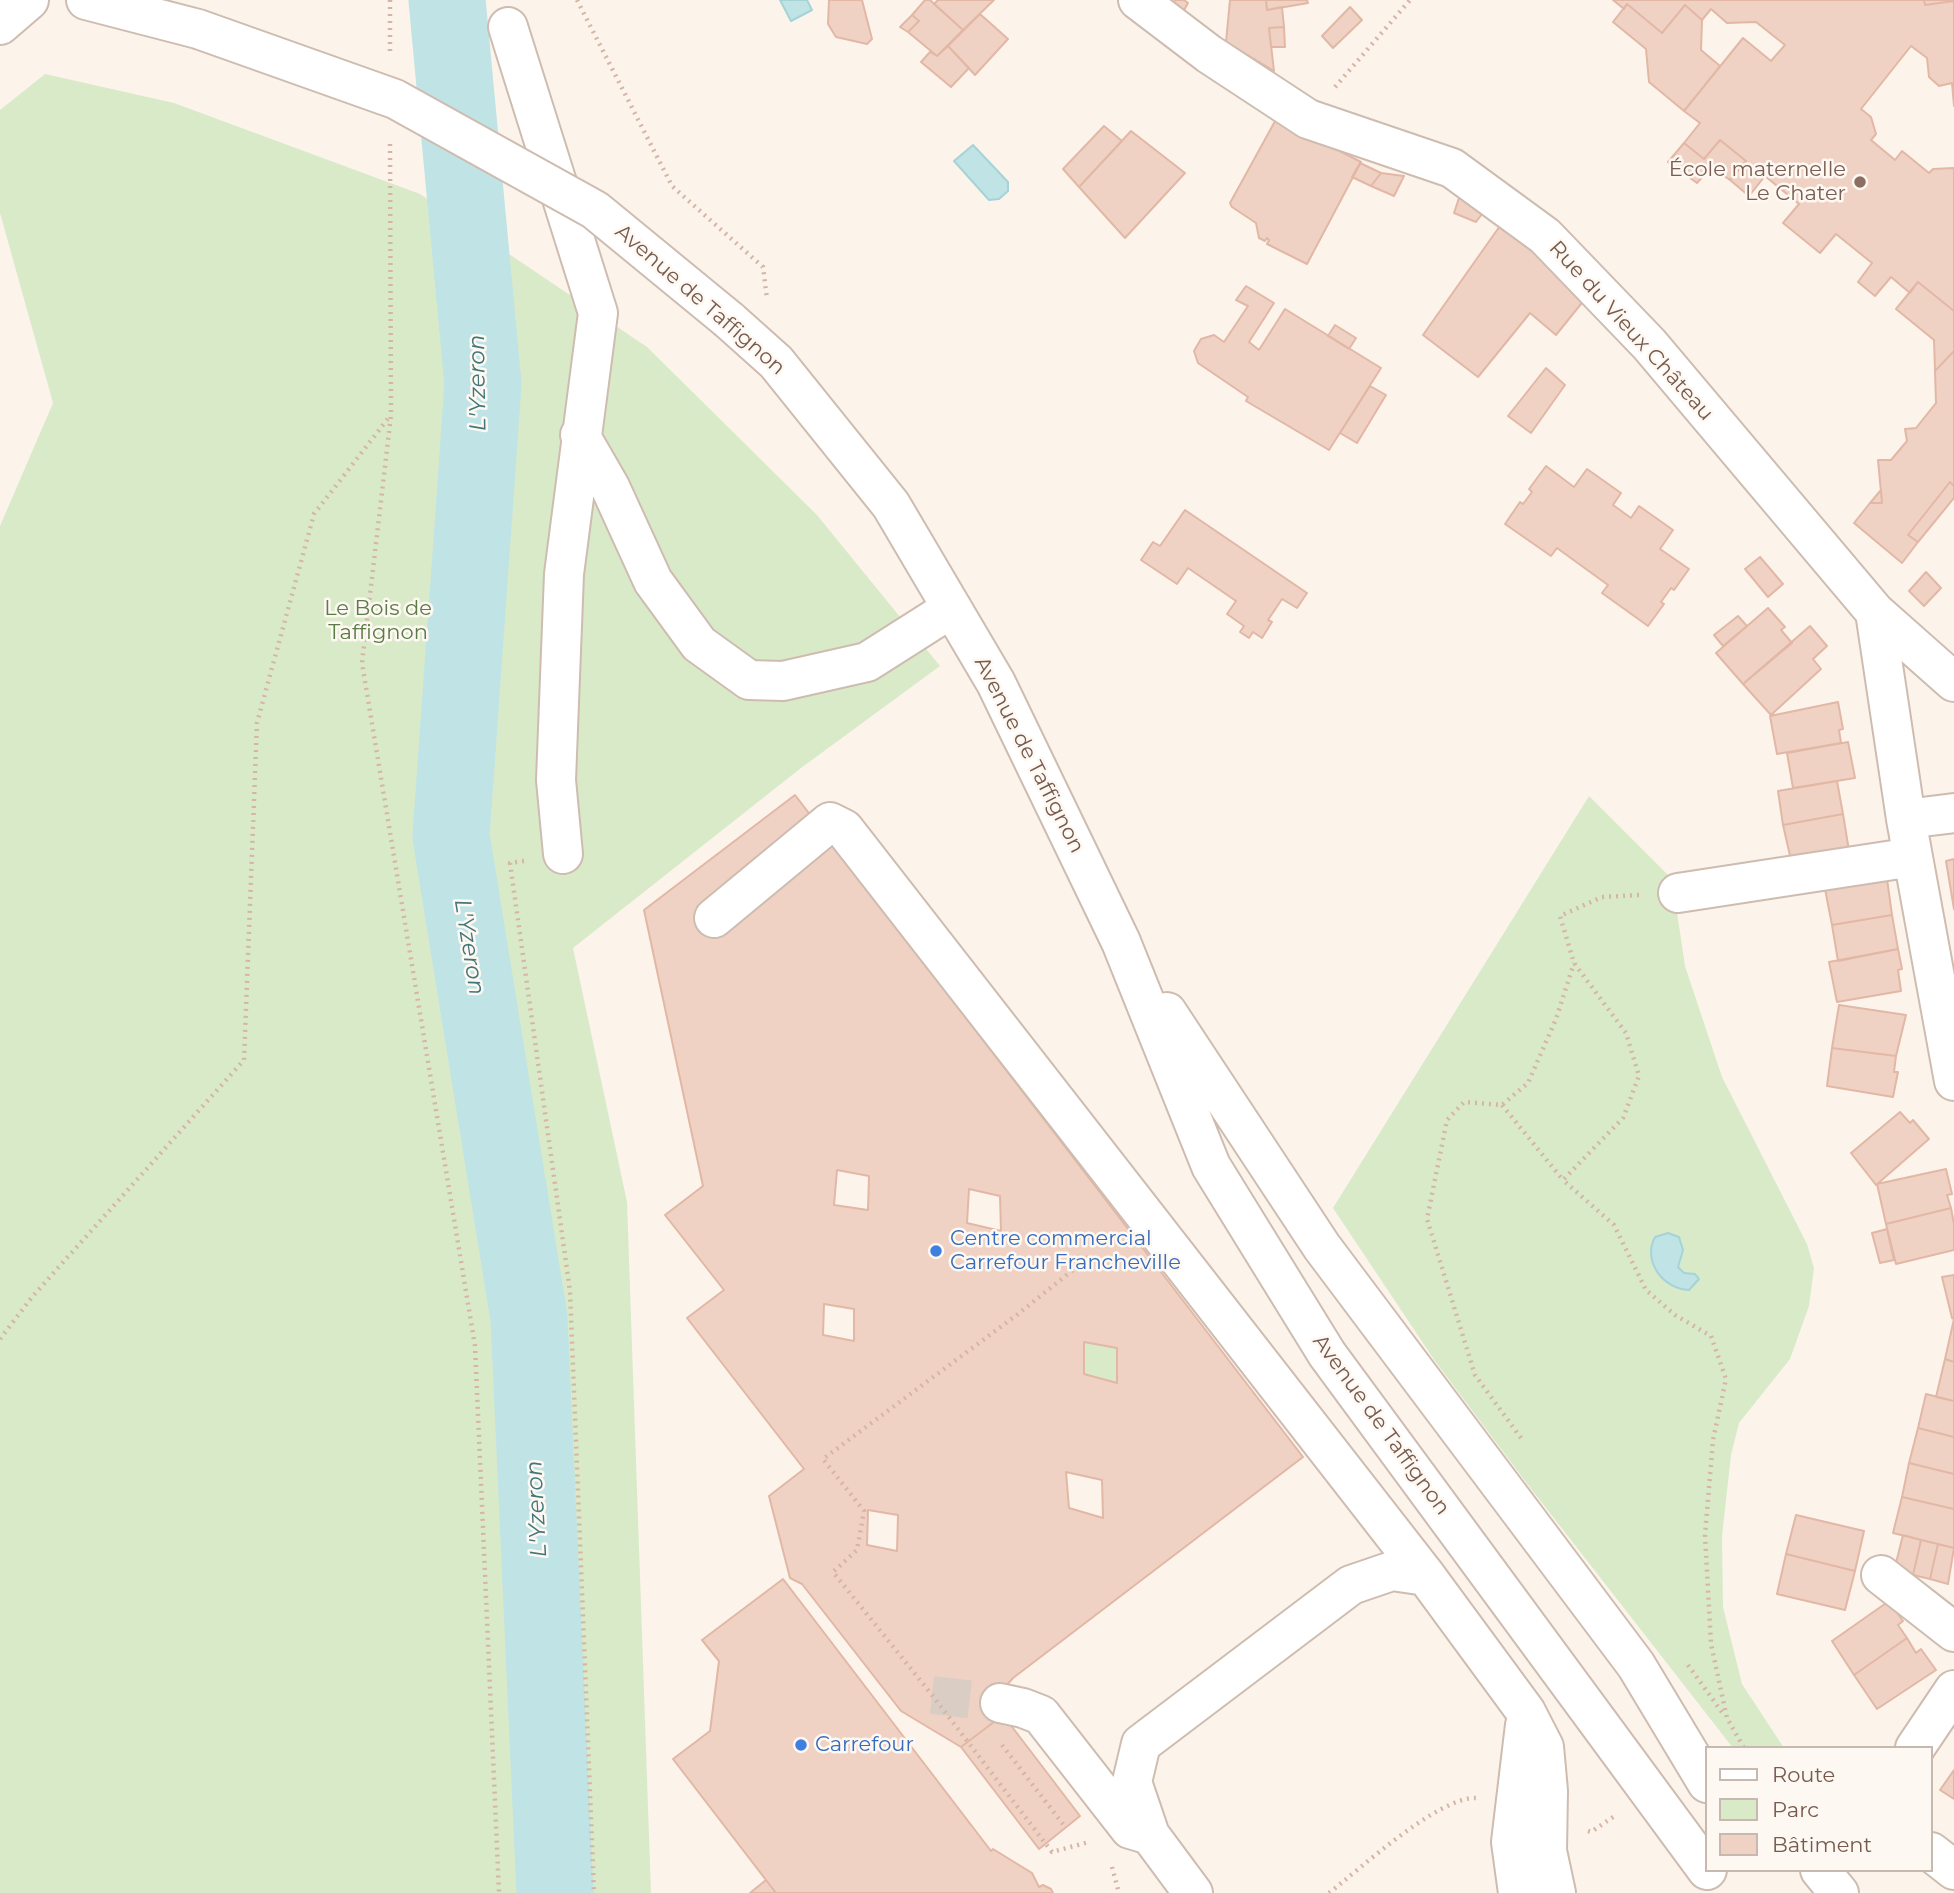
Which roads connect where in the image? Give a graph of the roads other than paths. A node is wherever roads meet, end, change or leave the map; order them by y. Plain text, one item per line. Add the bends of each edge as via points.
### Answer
1 (29, 0) edge
2 (86, 0) edge
3 (1138, 0) edge
4 (0, 25) edge
5 (508, 27) dead end
6 (580, 435) junction
7 (952, 608) junction
8 (1875, 612) junction
9 (1954, 682) edge
10 (1954, 813) edge
11 (1906, 819) junction
12 (563, 855) road end
13 (1913, 857) junction
14 (1678, 893) road end
15 (714, 918) dead end
16 (1121, 942) junction
17 (1954, 1081) edge
18 (1881, 1574) dead end
19 (1426, 1576) junction
20 (1954, 1632) edge
21 (1954, 1690) edge
22 (1526, 1712) junction
23 (998, 1720) tunnel mouth
24 (1916, 1746) edge
25 (1706, 1781) edge
26 (1150, 1835) junction
27 (1933, 1854) edge
28 (1706, 1868) edge
29 (1954, 1870) edge
30 (1822, 1872) edge
31 (1193, 1893) edge
32 (1518, 1893) edge
33 (1556, 1893) edge
34 (1839, 1893) edge

1 - 4 street
2 - 7 street, Avenue de Taffignon, bridge via 198,29 395,99 596,210 776,362 891,505
3 - 8 street, Rue du Vieux Château via 1209,54 1308,119 1452,168 1545,236 1649,344
5 - 6 street via 598,313
6 - 7 street via 610,487 653,581 699,643 748,680 783,681 867,662
6 - 12 street via 564,574 556,780
7 - 16 street, Avenue de Taffignon via 996,683
8 - 9 street, Rue du Vieux Château
8 - 11 street
10 - 11 street
11 - 13 street
13 - 14 street
13 - 17 street
15 - 19 street via 830,822 844,829
16 - 25 street, Avenue de Taffignon via 1322,1247 1636,1665
16 - 28 street, Avenue de Taffignon via 1211,1166 1327,1354
18 - 20 street
19 - 22 street
19 - 26 street via 1392,1570 1350,1585 1141,1744 1132,1782
21 - 24 street
22 - 32 street via 1510,1842
22 - 33 street via 1544,1747 1547,1851
23 - 26 street via 1023,1708 1041,1715 1130,1829
26 - 31 street
27 - 29 street
30 - 34 street

